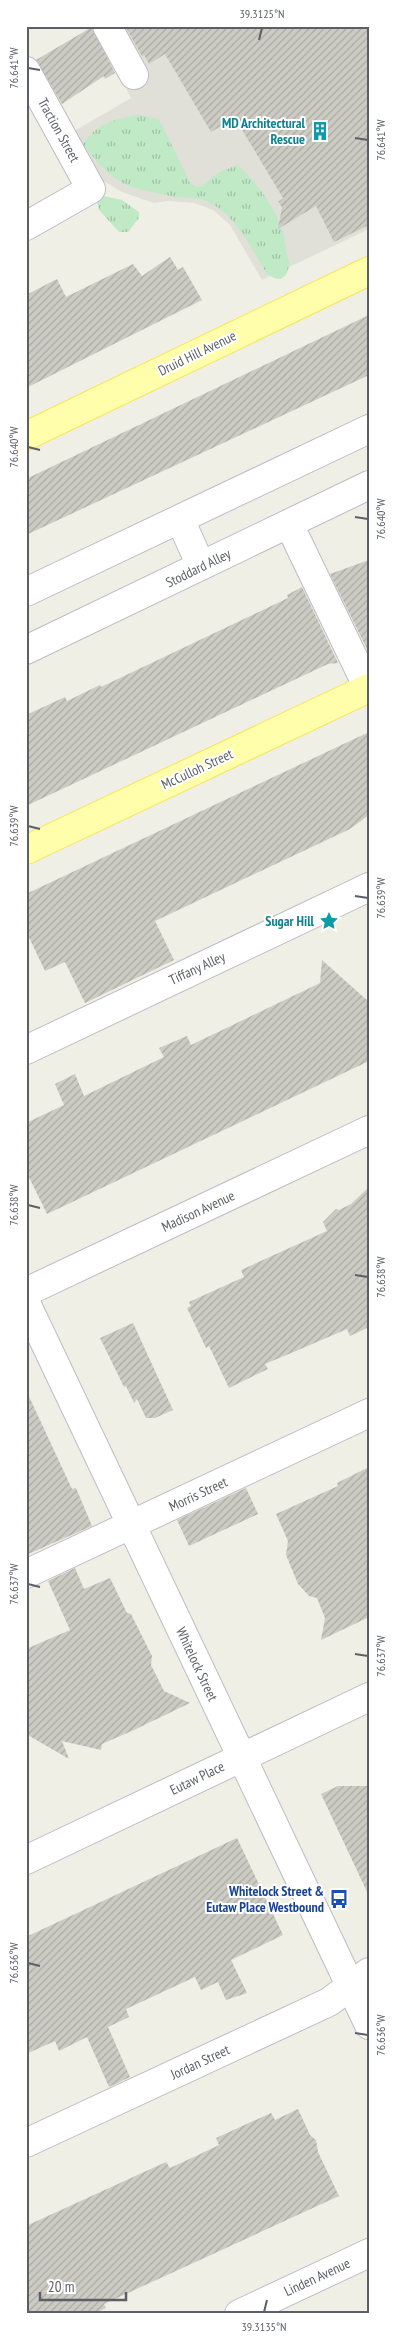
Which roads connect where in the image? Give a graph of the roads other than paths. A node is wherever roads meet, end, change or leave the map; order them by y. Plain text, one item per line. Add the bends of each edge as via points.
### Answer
1 (106, 26) edge
2 (26, 71) edge
3 (134, 75) dead end
4 (26, 226) edge
5 (369, 270) edge
6 (369, 429) edge
7 (26, 436) edge
8 (369, 485) edge
9 (180, 519) junction
10 (289, 524) junction
11 (202, 566) junction
12 (26, 592) edge
13 (26, 650) edge
14 (368, 689) edge
15 (26, 850) edge
16 (369, 886) edge
17 (26, 1050) edge
18 (369, 1130) edge
19 (26, 1292) edge
20 (26, 1303) edge
21 (369, 1413) edge
22 (132, 1525) junction
23 (26, 1574) edge
24 (369, 1698) edge
25 (240, 1757) junction
26 (26, 1860) edge
27 (359, 1978) edge
28 (369, 2025) edge
29 (26, 2143) edge
30 (369, 2253) edge
31 (239, 2314) edge

1 - 3 street
2 - 4 street, Traction Street via 91,189
5 - 7 main road, Druid Hill Avenue
6 - 9 street
8 - 10 street, Stoddard Alley
9 - 11 street
9 - 12 street
10 - 11 street, Stoddard Alley
10 - 14 street
11 - 13 street, Stoddard Alley
14 - 15 main road, McCulloh Street
16 - 17 street, Tiffany Alley
18 - 19 street, Madison Avenue
20 - 22 street, Whitelock Street
21 - 22 street, Morris Street
22 - 23 street, Morris Street
22 - 25 street, Whitelock Street
24 - 25 street, Eutaw Place
25 - 26 street, Eutaw Place
25 - 27 street, Whitelock Street
27 - 28 street, Whitelock Street
27 - 29 street, Jordan Street via 324,2004
30 - 31 street, Linden Avenue

